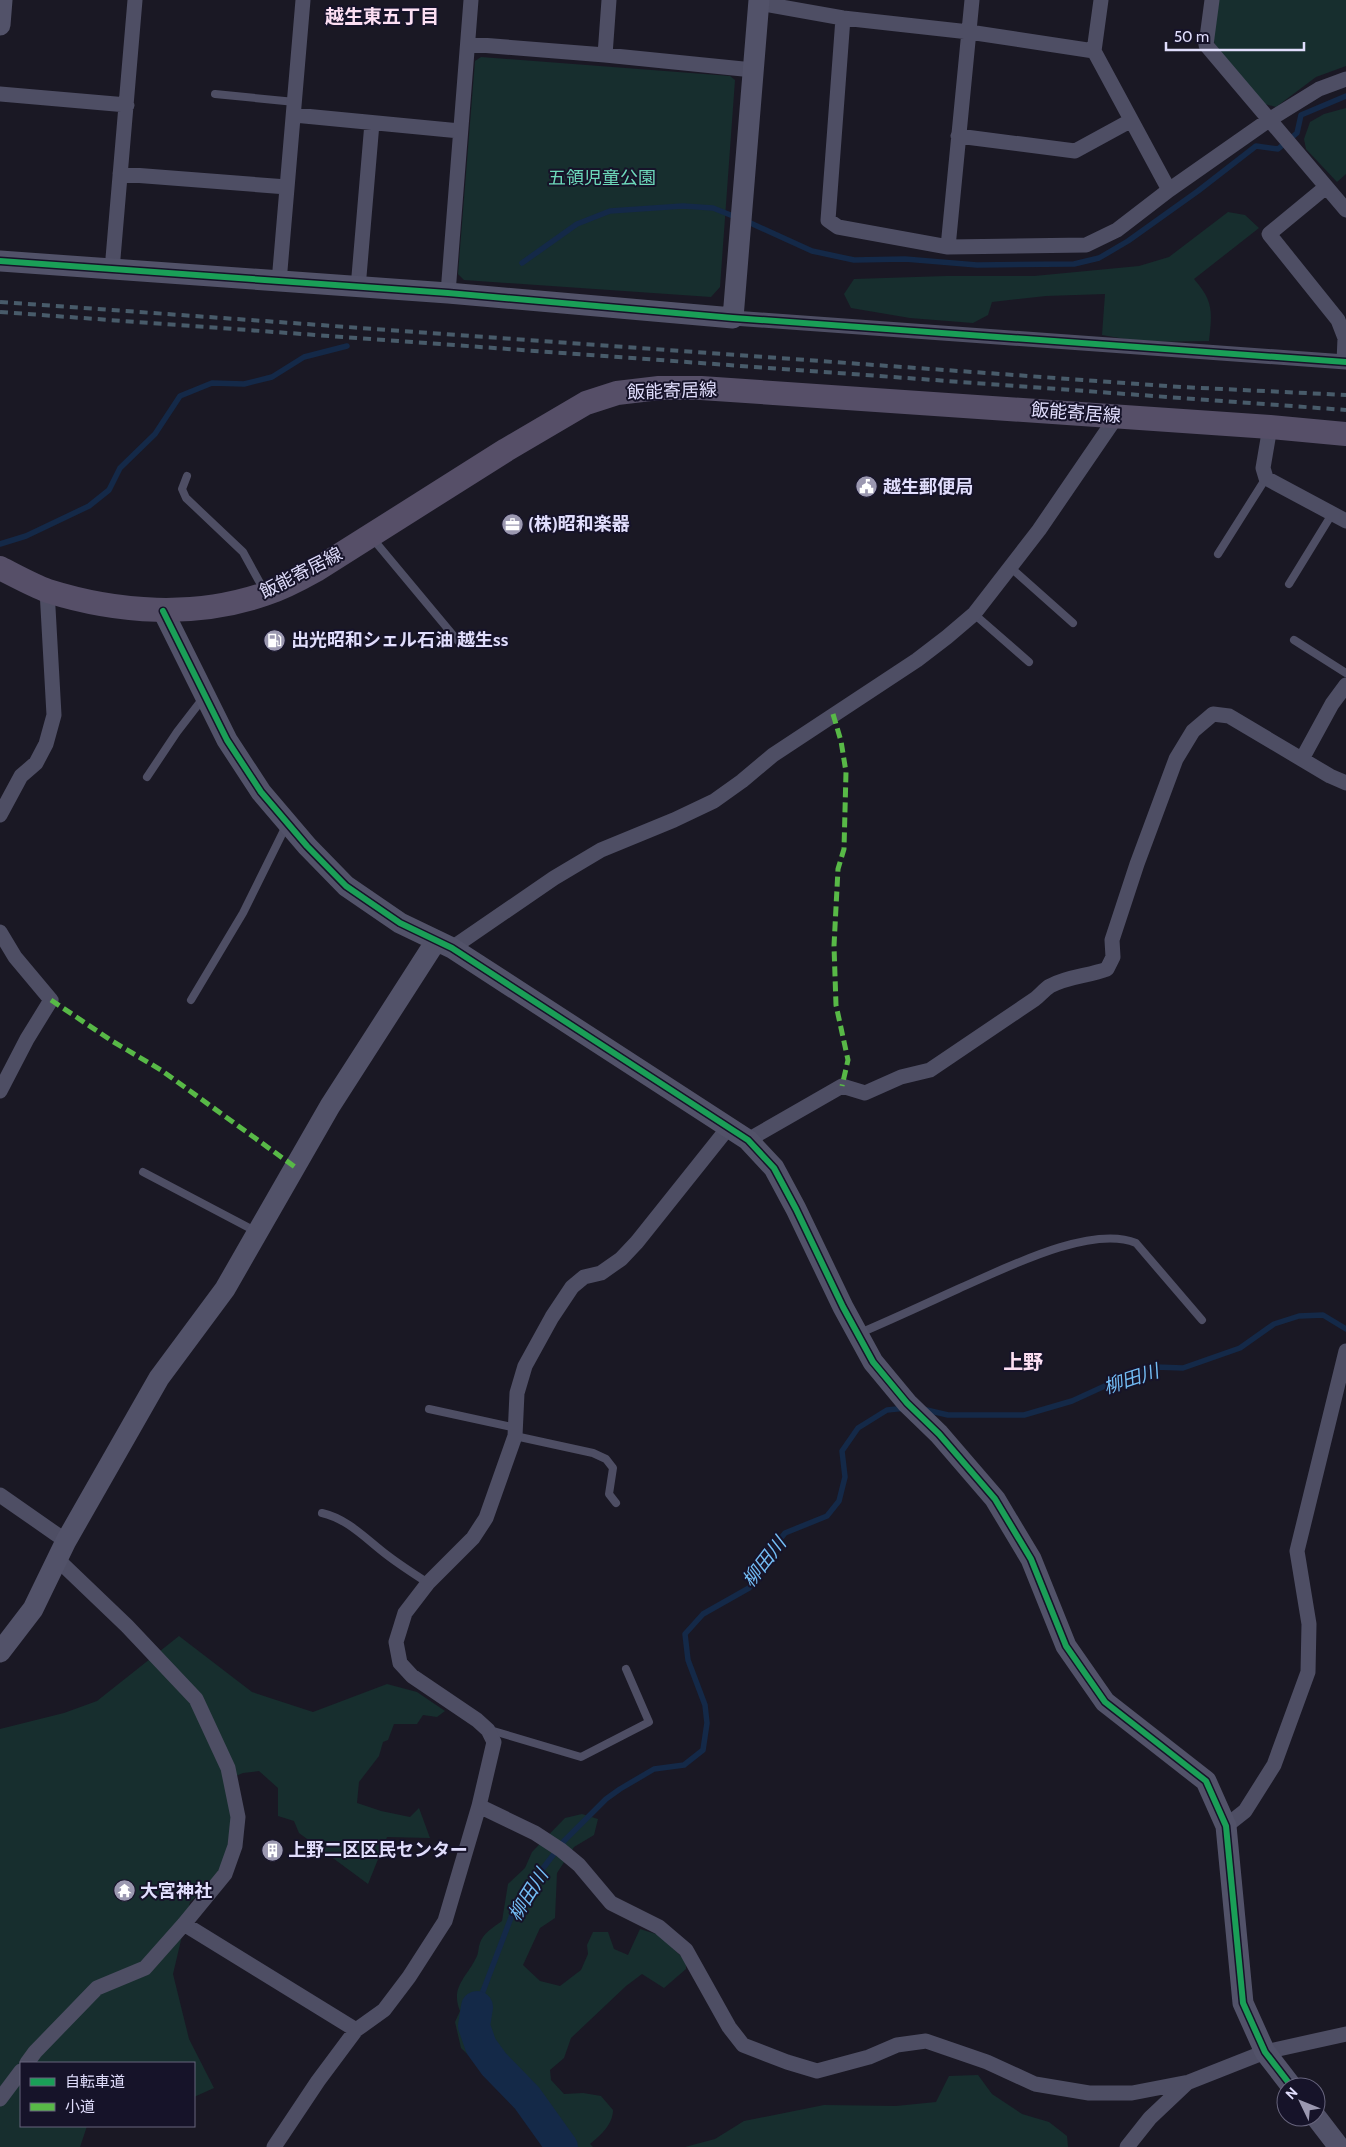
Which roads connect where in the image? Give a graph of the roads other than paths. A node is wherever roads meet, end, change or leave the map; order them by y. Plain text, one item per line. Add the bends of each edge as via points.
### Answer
1 (135, 0) edge
2 (304, 0) edge
3 (471, 0) edge
4 (609, 0) edge
5 (972, 0) edge
6 (1101, 0) edge
7 (1212, 0) edge
8 (1, 2) edge
9 (759, 2) edge
10 (843, 18) junction
11 (0, 25) edge
12 (969, 32) junction
13 (468, 44) junction
14 (1094, 51) junction
15 (605, 55) junction
16 (753, 70) junction
17 (1346, 79) edge
18 (0, 94) edge
19 (215, 94) dead end
20 (127, 105) junction
21 (295, 109) junction
22 (1269, 120) junction
23 (1130, 121) junction
24 (372, 123) junction
25 (460, 131) junction
26 (958, 136) junction
27 (120, 174) junction
28 (287, 186) junction
29 (1326, 187) junction
30 (1169, 190) junction
31 (1346, 210) edge
32 (948, 247) junction
33 (0, 261) edge
34 (112, 270) junction
35 (279, 282) junction
36 (358, 288) junction
37 (448, 293) junction
38 (733, 318) junction
39 (1345, 362) edge
40 (1117, 416) junction
41 (1270, 427) junction
42 (1346, 434) edge
43 (187, 476) dead end
44 (1266, 478) junction
45 (1332, 514) junction
46 (1346, 521) edge
47 (370, 536) junction
48 (1218, 554) dead end
49 (1010, 567) junction
50 (0, 568) edge
51 (1289, 584) dead end
52 (47, 590) junction
53 (266, 594) junction
54 (163, 611) junction
55 (974, 614) junction
56 (1073, 623) dead end
57 (458, 640) dead end
58 (1294, 640) dead end
59 (1029, 662) dead end
60 (1346, 673) edge
61 (1346, 685) edge
62 (205, 696) junction
63 (1302, 759) junction
64 (147, 777) dead end
65 (1346, 783) edge
66 (0, 815) edge
67 (287, 823) junction
68 (0, 932) edge
69 (444, 945) junction
70 (190, 1000) dead end
71 (0, 1091) edge
72 (728, 1128) junction
73 (748, 1140) junction
74 (143, 1172) dead end
75 (258, 1233) junction
76 (1202, 1320) dead end
77 (858, 1334) junction
78 (1345, 1355) edge
79 (429, 1409) dead end
80 (516, 1432) junction
81 (0, 1495) edge
82 (616, 1503) dead end
83 (322, 1513) dead end
84 (62, 1550) junction
85 (428, 1583) junction
86 (0, 1652) edge
87 (626, 1669) dead end
88 (488, 1730) junction
89 (479, 1806) junction
90 (1226, 1826) junction
91 (184, 1924) junction
92 (356, 2030) junction
93 (1346, 2034) edge
94 (1265, 2052) junction
95 (28, 2062) edge
96 (20, 2071) edge
97 (1284, 2077) edge
98 (1189, 2082) junction
99 (0, 2099) edge
100 (1323, 2127) edge
101 (1335, 2145) edge
102 (274, 2147) edge
103 (1126, 2147) edge

1 - 20 street
2 - 21 street
3 - 13 street
4 - 15 street
5 - 12 street
6 - 14 street
7 - 22 street via 1206,45
8 - 11 street
9 - 10 street
9 - 16 street
10 - 12 street
10 - 32 street via 828,220 838,227
12 - 14 street
12 - 26 street
13 - 15 street
13 - 25 street
14 - 23 street
15 - 16 street
16 - 38 street
17 - 22 street via 1319,89
18 - 20 street
19 - 21 lane
20 - 27 street
21 - 24 street
21 - 28 street
22 - 29 street
22 - 30 street
23 - 26 street via 1075,151
23 - 30 street
24 - 25 street
24 - 36 street
25 - 37 street
26 - 32 street
27 - 28 street
27 - 34 street
28 - 35 street
29 - 31 street
29 - 39 street via 1268,234 1338,320 1345,338
30 - 32 street via 1117,230 1086,245
33 - 34 street
34 - 35 street
35 - 36 street
36 - 37 street
37 - 38 street
38 - 39 street
40 - 41 main road, 飯能寄居線
40 - 47 main road, 飯能寄居線 via 701,388 659,388 618,393 586,403 556,420
40 - 49 street
41 - 42 main road, 飯能寄居線
41 - 44 street via 1264,468
43 - 53 lane via 182,489 186,498 243,552
44 - 45 street
44 - 48 lane
45 - 46 street
45 - 51 lane
47 - 53 main road, 飯能寄居線 via 316,570
47 - 57 lane
49 - 55 street
49 - 56 lane
50 - 52 main road, 飯能寄居線
52 - 54 main road, 飯能寄居線 via 103,605
52 - 66 street via 54,715 43,751 22,776
53 - 54 main road, 飯能寄居線 via 207,608
54 - 62 street
55 - 59 lane
55 - 69 street via 917,660 773,754 714,801 601,850
58 - 60 lane
61 - 63 street
62 - 64 lane
62 - 67 street via 227,740 261,792
63 - 65 street
63 - 73 street via 1229,716 1213,714 1193,731 1176,759 1112,940 1113,957 1107,969 1049,986 1035,999 930,1070 901,1077 865,1093 842,1086
67 - 69 street via 346,886 400,923
67 - 70 lane via 243,914
68 - 71 street via 15,957 51,1000
69 - 72 street
69 - 75 street via 330,1106
72 - 73 street
72 - 80 street via 621,1260 601,1272 584,1277 572,1287 525,1366 517,1394
73 - 77 street via 774,1168
74 - 75 lane
75 - 84 street via 225,1289 159,1378
76 - 77 lane via 1136,1243 1126,1239 1096,1239 1032,1255
77 - 90 street via 873,1362 907,1404 939,1434 995,1499 1031,1558 1066,1646 1105,1702 1206,1781
78 - 90 street via 1297,1551 1309,1624 1308,1672 1274,1766 1245,1811
79 - 80 lane
80 - 82 lane via 606,1459 613,1468 609,1494
80 - 85 street via 486,1518 473,1538
81 - 84 street
83 - 85 lane via 335,1516 354,1528 386,1555
84 - 86 street via 33,1608
84 - 91 street via 196,1699 228,1768 238,1816 235,1846 226,1874
85 - 88 street via 405,1613 396,1642 400,1663 412,1676
87 - 88 lane via 649,1722 581,1757
88 - 89 street via 494,1742
89 - 92 street via 445,1921 384,2010
89 - 98 street via 535,1833 561,1850 579,1865 611,1903 659,1927 686,1950 729,2027 743,2045 778,2059 817,2071 869,2057 897,2045 926,2042 987,2062 1035,2084 1089,2093 1132,2093
90 - 94 street via 1243,2003
91 - 92 street
91 - 95 street via 146,1968 97,1988
92 - 102 street
93 - 94 street
94 - 97 street
94 - 98 street
96 - 99 street
98 - 103 street via 1150,2118
100 - 101 street

